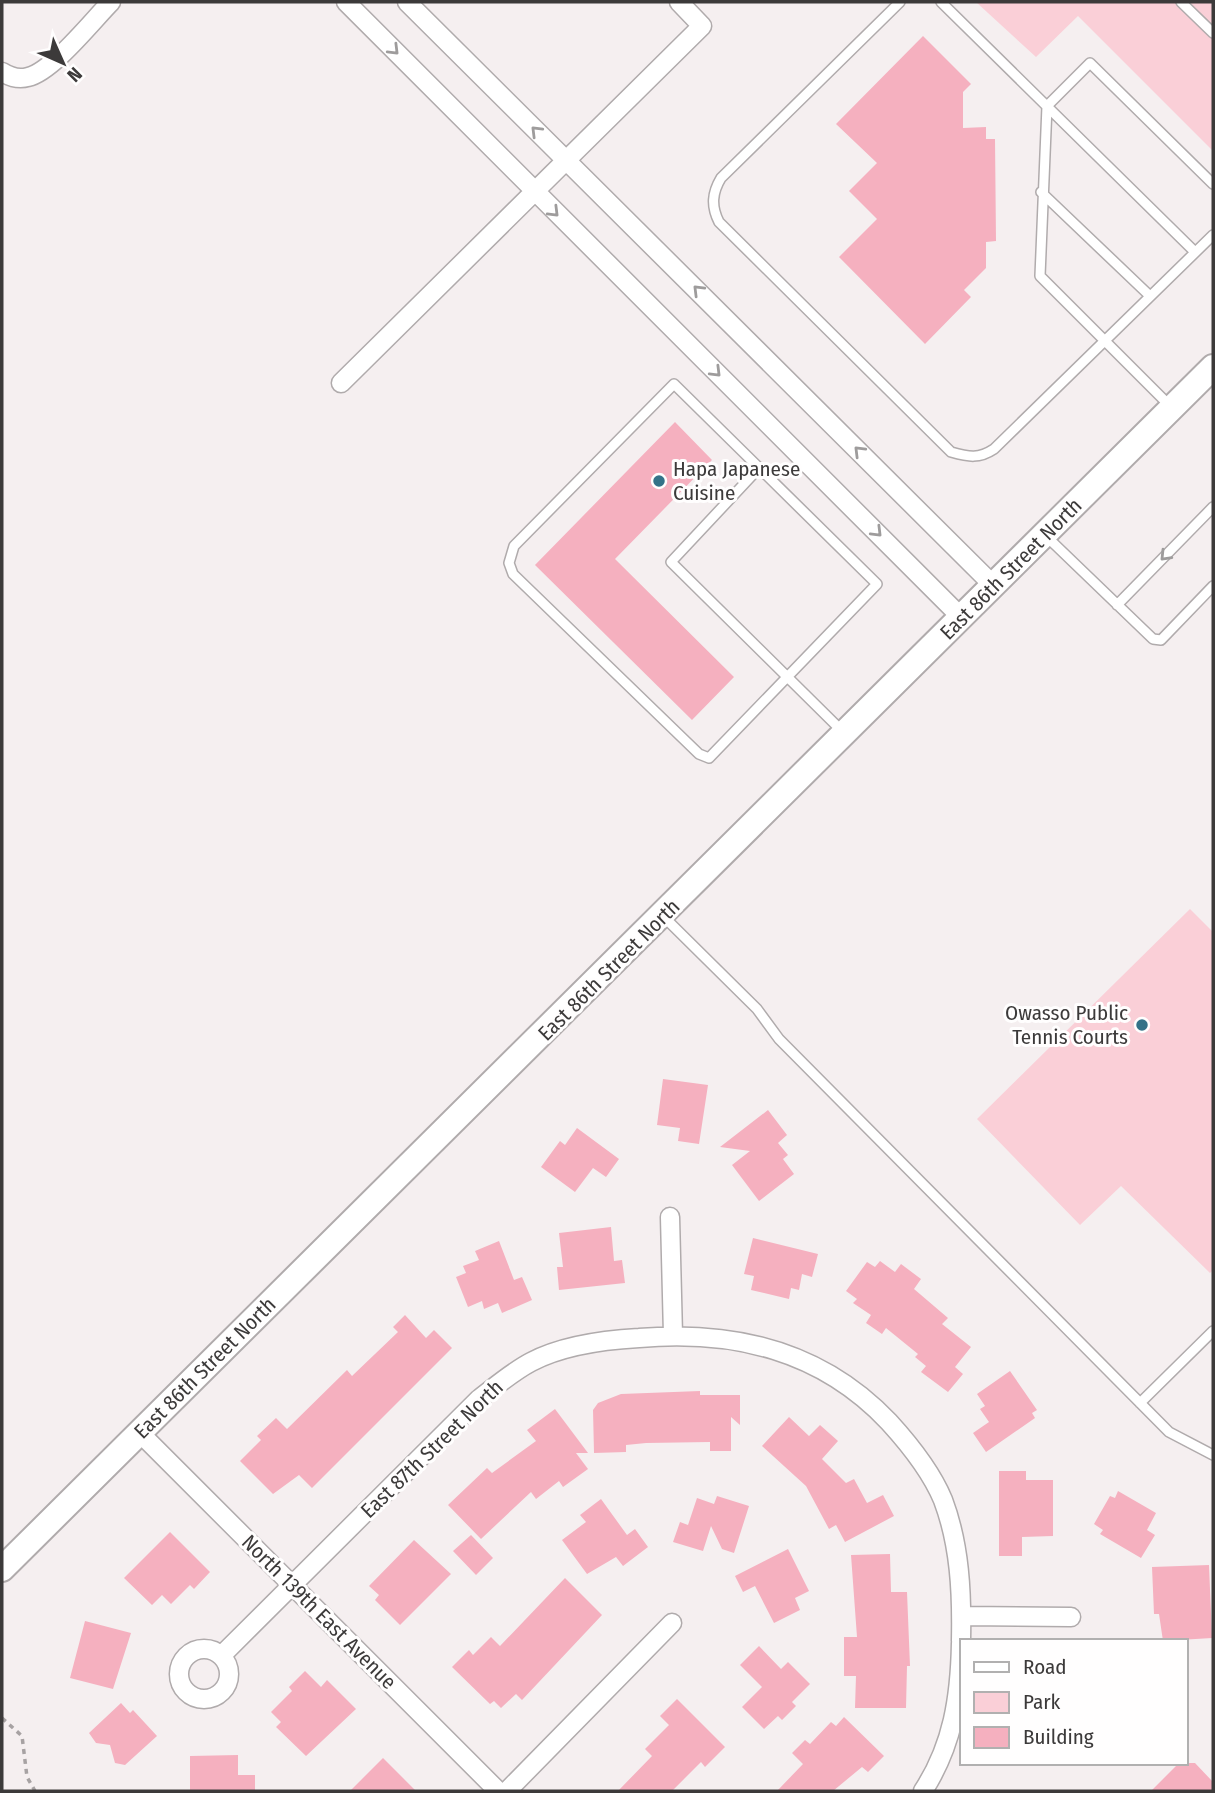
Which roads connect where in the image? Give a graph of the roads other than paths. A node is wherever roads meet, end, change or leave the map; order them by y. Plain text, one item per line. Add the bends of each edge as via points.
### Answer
1 (111, 2) edge
2 (346, 2) edge
3 (407, 2) edge
4 (678, 2) edge
5 (900, 2) edge
6 (941, 2) edge
7 (1181, 2) edge
8 (1213, 33) edge
9 (2, 72) edge
10 (1047, 106) junction
11 (565, 160) junction
12 (1213, 184) edge
13 (534, 191) junction
14 (1041, 192) junction
15 (1213, 235) edge
16 (1195, 252) junction
17 (1150, 296) junction
18 (1104, 342) junction
19 (1213, 367) edge
20 (341, 383) dead end
21 (1172, 408) junction
22 (759, 468) junction
23 (1213, 507) edge
24 (1045, 535) junction
25 (994, 586) junction
26 (1213, 586) edge
27 (1117, 605) junction
28 (962, 618) junction
29 (787, 679) junction
30 (845, 735) junction
31 (663, 916) junction
32 (670, 1217) dead end
33 (1213, 1331) edge
34 (673, 1335) junction
35 (1140, 1403) junction
36 (139, 1433) junction
37 (1213, 1455) edge
38 (2, 1569) edge
39 (293, 1584) junction
40 (962, 1616) junction
41 (1072, 1617) dead end
42 (672, 1623) dead end
43 (961, 1639) edge
44 (222, 1655) dead end
45 (960, 1657) edge
46 (498, 1791) edge
47 (507, 1791) edge
48 (923, 1791) edge

1 - 9 street via 44,69 29,77 12,78
2 -> 13 street
11 -> 3 street
4 - 11 street via 702,26
5 - 18 lane via 721,178 712,203 719,222 951,452 970,457 994,449
6 - 10 lane
7 - 8 lane
10 - 12 lane via 1090,63
10 - 14 lane
10 - 16 lane
11 - 13 street
25 -> 11 street
13 - 20 street
13 -> 28 street
14 - 17 lane
14 - 18 lane via 1041,276
15 - 16 lane
16 - 17 lane
17 - 18 lane
18 - 21 lane
19 - 21 main road, East 86th Street North
21 - 24 main road, East 86th Street North
22 - 29 lane via 671,562
22 - 29 lane via 877,584
22 - 29 lane via 674,384 514,546 509,563 513,574 699,754 709,758
23 -> 27 lane
24 - 25 main road, East 86th Street North
24 - 27 lane
25 - 28 main road, East 86th Street North
26 - 27 lane via 1161,640 1153,639
28 - 30 main road, East 86th Street North
29 - 30 lane
30 - 31 main road, East 86th Street North
31 - 35 lane
31 - 36 main road, East 86th Street North
32 - 34 street
33 - 35 lane
34 - 39 street, East 87th Street North via 575,1347 531,1362 505,1378
34 - 40 street, East 87th Street North via 751,1342 795,1355 841,1380 880,1413 907,1441 942,1497 958,1555
35 - 37 lane via 1168,1432
36 - 38 main road, East 86th Street North
36 - 39 street, North 139th East Avenue
39 - 44 street, East 87th Street North
39 - 46 street, North 139th East Avenue
40 - 41 street
40 - 43 street, East 87th Street North
42 - 47 street
45 - 48 street, East 87th Street North via 956,1715 946,1748

